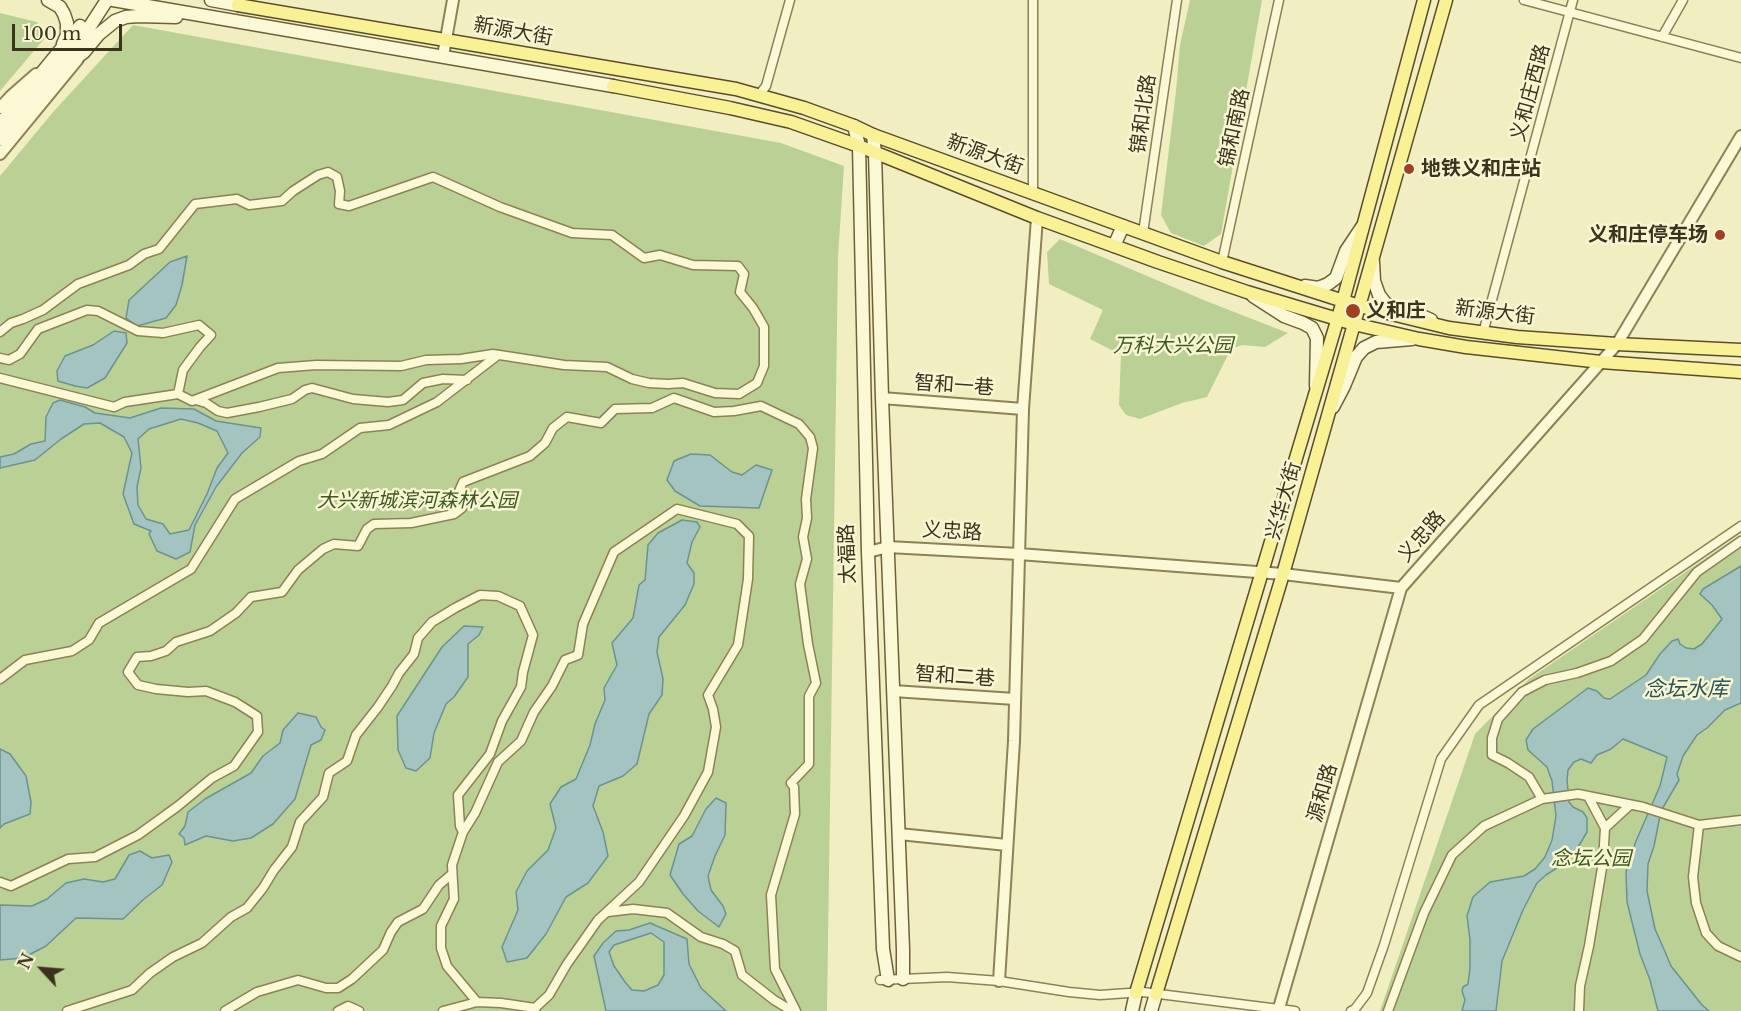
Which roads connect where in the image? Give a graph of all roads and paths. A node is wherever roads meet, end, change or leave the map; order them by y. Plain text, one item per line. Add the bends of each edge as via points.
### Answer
1 (48, 0) edge
2 (97, 0) edge
3 (107, 0) edge
4 (113, 0) edge
5 (211, 0) edge
6 (225, 0) edge
7 (453, 0) edge
8 (790, 0) edge
9 (1033, 0) edge
10 (1177, 0) edge
11 (1279, 0) edge
12 (1424, 0) edge
13 (1446, 0) edge
14 (1524, 0) edge
15 (1573, 0) edge
16 (1683, 0) edge
17 (238, 5) junction
18 (1569, 12) junction
19 (203, 16) junction
20 (1662, 37) junction
21 (446, 40) junction
22 (84, 52) junction
23 (444, 56) junction
24 (1741, 58) edge
25 (55, 59) junction
26 (56, 72) junction
27 (759, 95) junction
28 (0, 108) edge
29 (0, 124) edge
30 (854, 126) junction
31 (873, 135) junction
32 (1741, 136) edge
33 (0, 139) edge
34 (859, 146) junction
35 (875, 153) junction
36 (0, 154) edge
37 (1033, 194) junction
38 (1037, 218) junction
39 (1364, 224) junction
40 (1123, 226) junction
41 (1143, 233) junction
42 (1114, 246) junction
43 (1373, 254) junction
44 (1222, 262) junction
45 (1278, 280) junction
46 (1247, 292) junction
47 (1343, 301) junction
48 (1359, 306) junction
49 (1337, 319) junction
50 (1354, 324) junction
51 (1449, 328) junction
52 (0, 332) edge
53 (1483, 333) junction
54 (1419, 339) junction
55 (1617, 344) junction
56 (1741, 350) edge
57 (498, 355) junction
58 (0, 358) edge
59 (1601, 362) junction
60 (1741, 372) edge
61 (0, 378) edge
62 (468, 380) junction
63 (1316, 386) junction
64 (178, 394) junction
65 (882, 398) junction
66 (196, 400) junction
67 (1023, 409) junction
68 (1328, 416) junction
69 (1741, 526) edge
70 (1741, 541) edge
71 (888, 547) junction
72 (868, 552) junction
73 (1018, 554) junction
74 (1260, 573) junction
75 (1283, 574) junction
76 (1401, 588) junction
77 (0, 679) edge
78 (893, 691) junction
79 (1015, 699) junction
80 (1588, 796) junction
81 (1542, 799) junction
82 (1630, 805) junction
83 (1741, 820) edge
84 (1700, 825) junction
85 (1605, 828) junction
86 (463, 832) junction
87 (899, 834) junction
88 (1007, 845) junction
89 (452, 874) junction
90 (0, 882) edge
91 (608, 912) junction
92 (1741, 957) edge
93 (903, 979) junction
94 (884, 980) joint
95 (999, 981) junction
96 (1136, 993) junction
97 (1156, 994) junction
98 (477, 1002) junction
99 (1279, 1008) junction
100 (535, 1010) edge
101 (1354, 1010) edge
102 (67, 1011) edge
103 (225, 1011) edge
104 (338, 1011) edge
105 (359, 1011) edge
106 (443, 1011) edge
107 (794, 1011) edge
108 (1132, 1011) edge
109 (1151, 1011) edge
110 (1295, 1011) edge
111 (1388, 1011) edge
112 (1579, 1011) edge

1 - 25 main road via 60,7 67,23 67,35
2 - 25 main road
3 - 26 main road
4 - 19 main road, 新源大街
5 - 17 main road, 新源大街
6 - 17 street
7 - 21 street
8 - 27 street via 766,86
9 - 37 street
10 - 41 street, 锦和北路
11 - 44 street, 锦和南路
12 - 39 main road, 兴华大街
13 - 43 main road, 兴华大街
14 - 18 street
15 - 18 street, 义和庄西路
16 - 20 street
17 - 21 main road, 新源大街
18 - 20 street
18 - 53 street, 义和庄西路
19 - 22 main road via 126,17 106,27
19 - 23 main road, 新源大街
20 - 24 street
21 - 23 street
21 - 27 main road, 新源大街
22 - 26 main road
22 - 36 street
23 - 34 main road, 新源大街 via 730,108 791,122
25 - 28 street
25 - 29 main road
26 - 33 main road
27 - 30 main road, 新源大街
30 - 31 main road, 新源大街
30 - 34 main road, 太福路
31 - 35 main road, 太福路
31 - 37 main road, 新源大街
32 - 55 street, 义忠路
34 - 35 main road
34 - 72 main road, 太福路
35 - 38 main road
35 - 65 main road, 太福路
37 - 40 main road, 新源大街
38 - 42 main road
38 - 67 street
39 - 45 main road via 1346,251 1336,278 1328,284 1318,288
39 - 47 main road, 兴华大街
40 - 41 main road, 新源大街
40 - 42 main road
41 - 44 main road, 新源大街
42 - 46 main road
43 - 48 main road, 兴华大街
43 - 51 main road via 1374,281 1386,304
44 - 45 main road, 新源大街
45 - 47 main road, 新源大街
46 - 49 main road
46 - 63 main road via 1284,316 1312,328 1317,338
47 - 48 main road, 新源大街
47 - 49 main road, 兴华大街
48 - 50 main road, 兴华大街
48 - 51 main road, 新源大街
49 - 50 main road
49 - 63 main road, 兴华大街
50 - 54 main road
50 - 68 main road, 兴华大街
51 - 53 main road, 新源大街
52 - 57 street via 11,323 44,310 78,284 159,249 195,204 237,199 249,205 282,201 318,174 328,172 337,177 339,204 349,206 433,177 572,233 612,235 644,258 660,255 693,266 738,266 744,274 740,292 764,327 764,366 757,383 739,394 715,393 683,383 649,383 607,366 564,365
53 - 55 main road, 新源大街
54 - 59 main road
54 - 68 main road via 1376,342 1364,348
55 - 56 main road, 新源大街
55 - 59 street, 义忠路
57 - 62 street
57 - 66 street via 426,360 401,366 335,364 278,368
58 - 64 street via 9,360 20,354 38,328 87,310 98,311 138,331 163,333 199,325 211,335 183,370
59 - 60 main road
59 - 76 street, 义忠路
61 - 64 street via 114,406
62 - 66 street via 423,383 403,400 388,402 353,399 312,388 292,399 227,412
62 - 77 street via 437,402 389,425 360,428 322,454 298,461 234,499 191,569 99,623 89,640 72,651 25,660
63 - 74 main road, 兴华大街
64 - 66 street
65 - 67 street, 智和一巷
65 - 71 main road, 太福路
67 - 73 street
68 - 75 main road, 兴华大街
69 - 101 street via 1479,705 1441,759 1384,945 1367,993
70 - 81 street via 1697,572 1643,639 1611,662 1545,680 1522,692 1498,719 1492,755 1529,777
71 - 72 street, 义忠路
71 - 73 street, 义忠路
71 - 78 main road, 太福路
72 - 94 main road, 太福路
73 - 74 street, 义忠路
73 - 79 street
74 - 75 street, 义忠路
74 - 96 main road, 兴华大街
75 - 76 street, 义忠路
75 - 97 main road, 兴华大街
76 - 99 street, 源和路
78 - 79 street, 智和二巷
78 - 87 main road, 太福路
79 - 88 street
80 - 81 street
80 - 82 street
80 - 85 street
81 - 111 street via 1484,826 1452,855 1424,912
82 - 84 street
82 - 85 street
83 - 84 street
84 - 92 street via 1693,877 1696,903 1706,933 1718,946
85 - 112 street
86 - 89 street
86 - 91 street via 498,762 521,741 565,660 578,655 583,624 614,552 677,510 737,524 749,536 748,579 738,645 708,695 716,727 708,772 684,816 639,882
86 - 102 street via 458,795 490,754 521,687 533,635 520,606 498,596 480,595 432,622 418,638 414,654 356,735 347,761 329,773 323,797 300,822 292,847 247,908 202,943 150,973 132,990
87 - 88 street
87 - 93 main road, 太福路
88 - 95 street
89 - 98 street via 454,899 441,926 441,948 447,966
89 - 103 street via 423,909 398,922 383,950 338,988 298,980 257,992
90 - 107 street via 11,886 68,860 95,856 138,835 212,778 234,766 258,732 257,716 235,702 206,691 138,685 128,672 137,657 166,651 176,642 210,631 251,597 282,592 298,570 323,549 334,544 358,546 374,524 411,523 454,514 462,508 457,496 463,482 530,456 567,417 601,423 615,409 652,408 674,398 714,412 761,406 799,424 810,436 813,448 803,537 807,559 800,584 816,683 809,696 808,764 791,783 795,814 771,895 775,969
91 - 100 street via 598,920
91 - 107 street via 633,909 667,913 701,937 735,951 742,975
93 - 94 street
93 - 95 street
95 - 96 street via 1069,992
96 - 97 street
96 - 108 main road, 兴华大街
97 - 99 street
97 - 109 main road, 兴华大街
98 - 100 street via 501,1002
98 - 106 street
99 - 110 street
104 - 105 street via 348,1006

